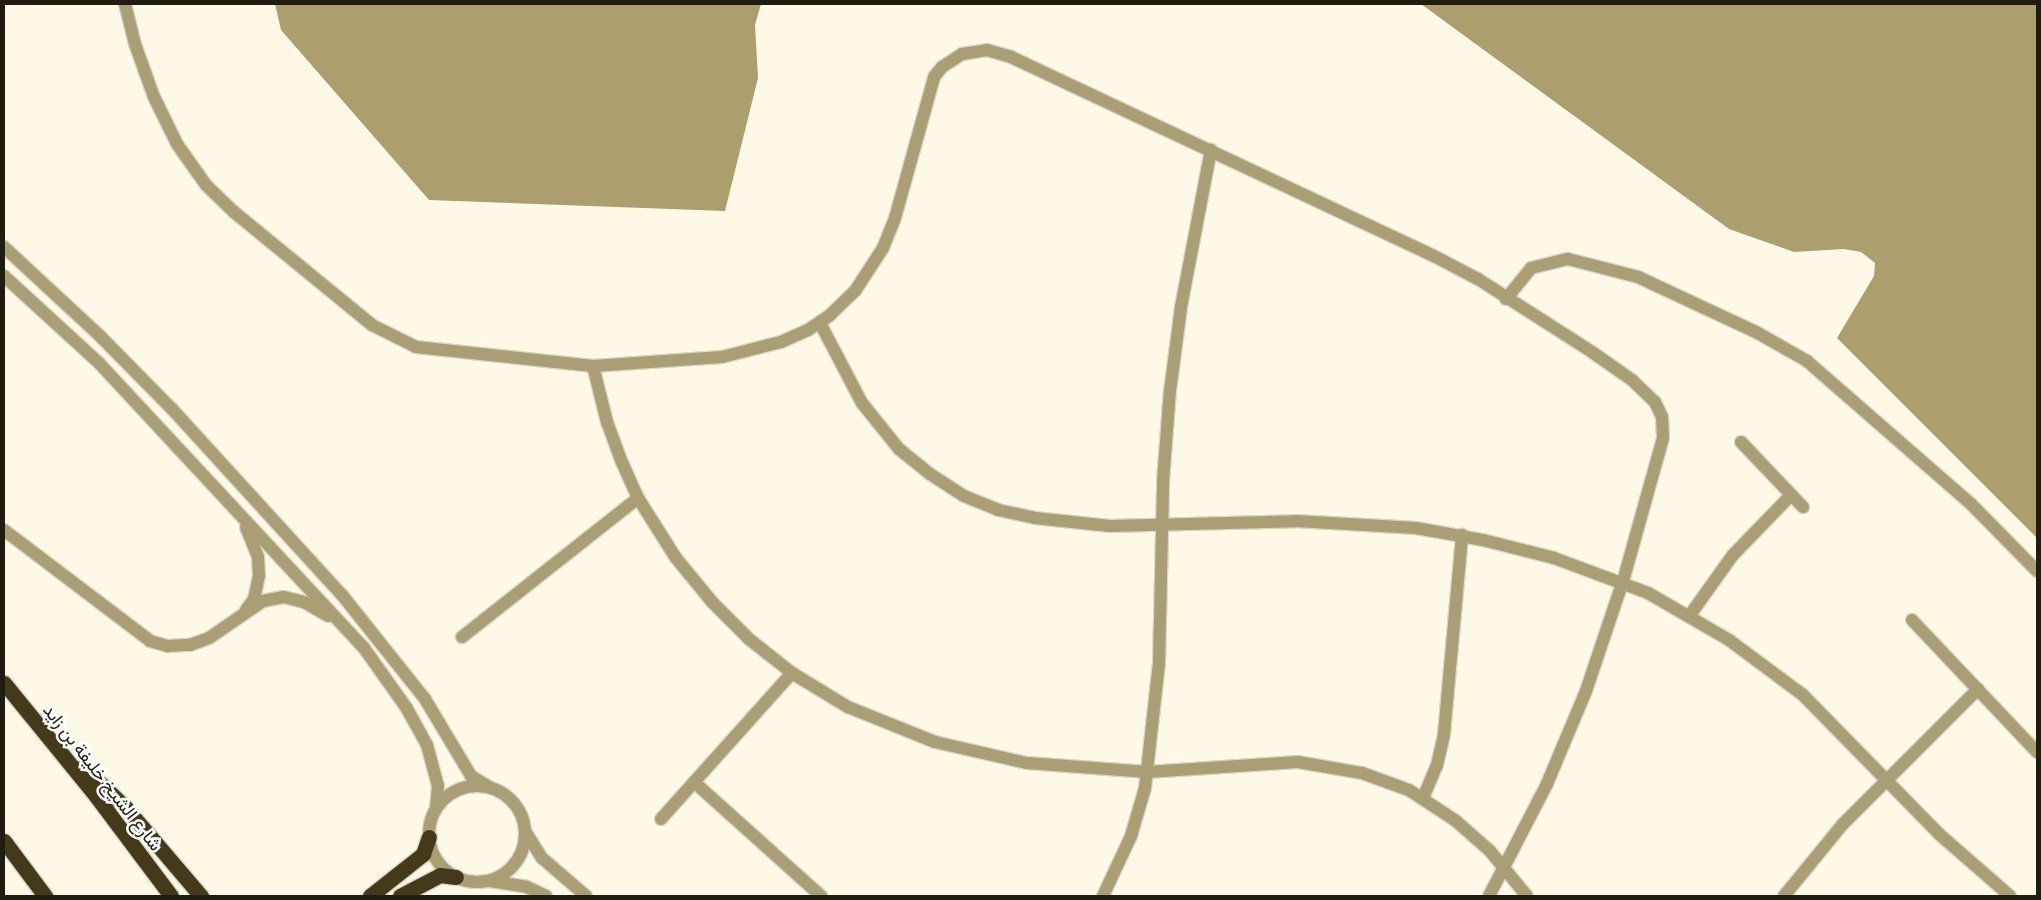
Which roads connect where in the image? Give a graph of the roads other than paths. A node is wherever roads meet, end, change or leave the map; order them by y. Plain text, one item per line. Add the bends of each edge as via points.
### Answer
1 (125, 4) edge
2 (1211, 150) junction
3 (4, 247) edge
4 (4, 276) edge
5 (1506, 300) junction
6 (820, 323) junction
7 (593, 366) junction
8 (1741, 442) dead end
9 (1791, 494) junction
10 (638, 498) junction
11 (1803, 507) dead end
12 (244, 520) junction
13 (1162, 527) junction
14 (4, 530) edge
15 (1462, 535) junction
16 (2037, 571) edge
17 (1623, 582) junction
18 (1690, 615) junction
19 (240, 618) junction
20 (1912, 620) dead end
21 (339, 622) junction
22 (462, 637) dead end
23 (792, 673) junction
24 (4, 683) edge
25 (1978, 689) junction
26 (40, 726) junction
27 (2037, 752) edge
28 (1148, 772) junction
29 (1887, 780) junction
30 (694, 782) junction
31 (489, 787) junction
32 (1423, 798) junction
33 (436, 808) junction
34 (661, 818) dead end
35 (525, 831) junction
36 (429, 837) junction
37 (4, 841) edge
38 (1505, 868) junction
39 (456, 877) junction
40 (485, 881) junction
41 (46, 896) edge
42 (171, 896) edge
43 (201, 896) edge
44 (370, 896) edge
45 (400, 896) edge
46 (546, 896) edge
47 (586, 896) edge
48 (822, 896) edge
49 (1103, 896) edge
50 (1489, 896) edge
51 (1527, 896) edge
52 (1784, 896) edge
53 (2010, 896) edge

1 - 7 street via 154,97 177,144 201,178 234,212 372,325 416,347
2 - 5 street via 1478,279
2 - 6 street via 1005,54 987,50 962,54 942,68 929,88 898,210 883,248 855,291
2 - 13 street via 1175,349 1165,436
3 - 31 street via 100,336 172,409 342,595 419,692 471,776
4 - 12 street via 99,363
5 - 16 street via 1531,268 1568,259 1638,277 1756,332 1806,361 1971,504
5 - 17 street via 1632,380 1660,409 1661,448
6 - 7 street via 781,342 722,357
6 - 13 street via 850,384 886,435 914,462 964,496 998,510 1035,518 1094,525
7 - 10 street via 607,422
8 - 9 street
9 - 11 street
9 - 18 street via 1734,555
10 - 22 street
10 - 23 street via 676,558 713,603 749,639
12 - 19 street via 258,557 259,576 254,598
12 - 21 street
13 - 15 street via 1353,522
13 - 28 street via 1159,664
14 - 19 street via 150,642 168,646 190,645 209,638
15 - 17 street via 1554,558
15 - 32 street via 1444,734 1437,765
17 - 18 street
17 - 38 street via 1576,719
18 - 29 street via 1757,659 1803,695
19 - 21 street via 263,601 284,597 304,602
20 - 25 street
21 - 33 street via 364,648 406,707 427,745 438,786
23 - 28 street via 870,719 943,744 1028,763
23 - 30 street
24 - 26 highway, شارع الشيخ خليفة بن زايد
25 - 27 street
25 - 29 street
26 - 42 highway, شارع الشيخ خليفة بن زايد
26 - 43 highway via 126,808
28 - 32 street via 1312,763 1362,773
28 - 49 street via 1131,836
29 - 52 street via 1843,824
29 - 53 street via 1960,854
30 - 34 street
30 - 48 street
31 - 33 street via 459,789
31 - 35 street via 514,803
32 - 38 street via 1468,830
33 - 36 street
35 - 40 street via 522,850 512,867
35 - 47 street via 542,858
36 - 39 street via 437,860
36 - 44 highway via 423,854
37 - 41 highway
38 - 50 street
38 - 51 street
39 - 40 street
39 - 45 highway via 440,876
40 - 46 street via 512,883

